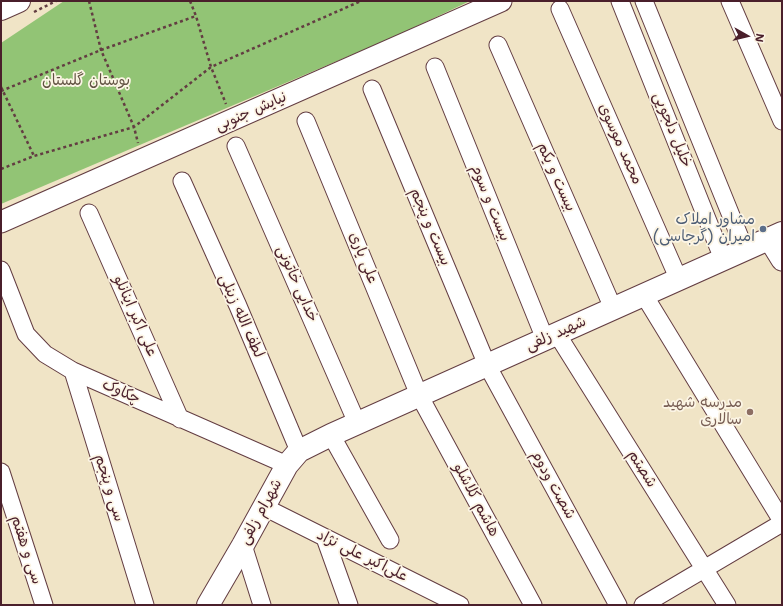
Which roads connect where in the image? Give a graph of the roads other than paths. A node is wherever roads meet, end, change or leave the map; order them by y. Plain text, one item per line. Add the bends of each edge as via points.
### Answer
1 (501, 1) edge
2 (620, 1) edge
3 (644, 1) edge
4 (730, 1) edge
5 (25, 7) edge
6 (1, 9) edge
7 (560, 9) dead end
8 (498, 45) dead end
9 (435, 67) dead end
10 (372, 89) dead end
11 (306, 121) dead end
12 (782, 121) edge
13 (236, 146) dead end
14 (182, 181) dead end
15 (89, 213) dead end
16 (1, 222) edge
17 (776, 236) edge
18 (744, 250) junction
19 (723, 259) junction
20 (782, 260) edge
21 (1, 270) edge
22 (679, 280) junction
23 (644, 295) junction
24 (613, 308) junction
25 (551, 336) junction
26 (487, 365) junction
27 (73, 371) junction
28 (419, 395) junction
29 (180, 419) junction
30 (358, 423) junction
31 (331, 435) junction
32 (293, 458) junction
33 (1, 472) edge
34 (264, 507) junction
35 (782, 522) edge
36 (325, 538) junction
37 (390, 540) dead end
38 (243, 545) junction
39 (704, 569) junction
40 (444, 601) edge
41 (44, 605) edge
42 (144, 605) edge
43 (208, 605) edge
44 (262, 605) edge
45 (349, 605) edge
46 (460, 605) edge
47 (533, 605) edge
48 (618, 605) edge
49 (644, 605) edge
50 (727, 605) edge

1 - 16 street, نیایش جنوبی
2 - 19 street, خلیل دلجویی
3 - 18 street, خلیل دلجویی
4 - 12 street
5 - 6 main road
7 - 22 street, محمد موسوی
8 - 24 street, بیست و یکم
9 - 25 street, بیست و سوم
10 - 26 street, بیست و پنجم
11 - 28 street, علی یاری
13 - 30 street, خدایی خاتونی
14 - 32 street, لطف الله زینلی via 238,306
15 - 29 street, علی اکبر اینانلو
17 - 18 main road, شهید زلفی
17 - 20 street
18 - 19 main road, شهید زلفی
19 - 22 main road, شهید زلفی
21 - 27 street, چکاوک via 26,334 45,354
22 - 23 main road, شهید زلفی
23 - 24 main road, شهید زلفی
23 - 35 street
24 - 25 main road, شهید زلفی
25 - 26 main road, شهید زلفی
25 - 39 street, شصتم
26 - 28 main road, شهید زلفی
26 - 48 street, شصت ودوم
27 - 29 street, چکاوک
27 - 42 street, سی و پنجم
28 - 30 main road, شهید زلفی
28 - 47 street, هاشم کلاشلو
29 - 32 street, چکاوک
30 - 31 main road, شهید زلفی
31 - 32 main road
31 - 37 street
32 - 34 main road, شهرام زلفی
33 - 41 street, سی و هفتم
34 - 36 street, علی‌اکبر علی نژاد
34 - 38 main road, شهرام زلفی
35 - 39 street
36 - 40 street, علی‌اکبر علی نژاد
36 - 45 street
38 - 43 main road, شهرام زلفی
38 - 44 street
39 - 49 street
39 - 50 street, شصتم
40 - 46 street, علی‌اکبر علی نژاد

